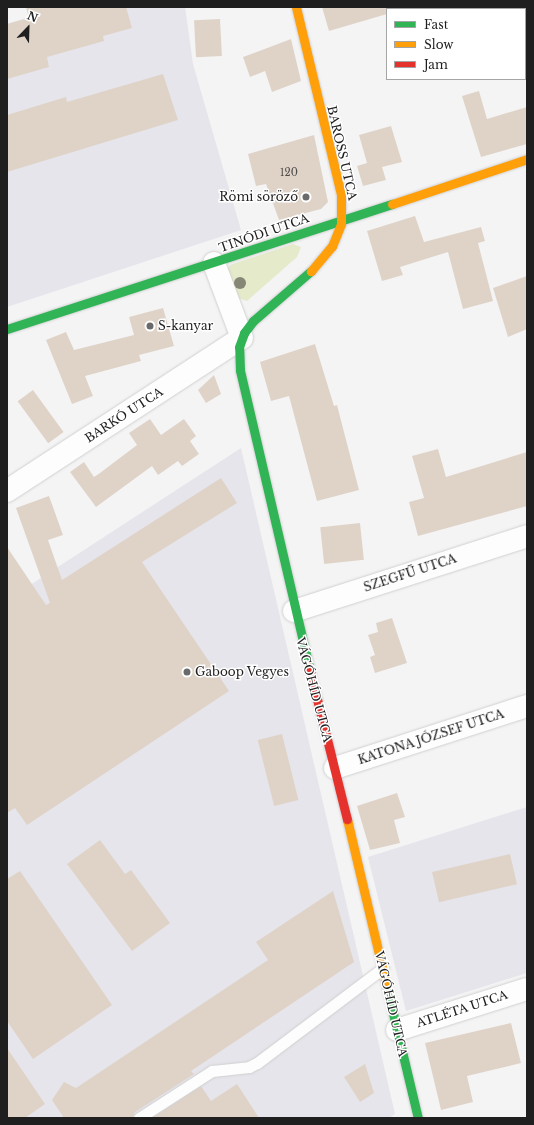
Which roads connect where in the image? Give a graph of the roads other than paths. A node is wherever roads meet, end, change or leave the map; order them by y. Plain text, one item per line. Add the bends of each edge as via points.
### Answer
1 (296, 7) edge
2 (527, 159) edge
3 (342, 219) junction
4 (214, 263) junction
5 (7, 328) edge
6 (242, 338) junction
7 (7, 491) edge
8 (527, 536) edge
9 (294, 611) junction
10 (527, 706) edge
11 (335, 768) junction
12 (383, 968) junction
13 (527, 988) edge
14 (398, 1030) junction
15 (139, 1118) edge
16 (418, 1118) edge

1 - 3 street, BAROSS UTCA via 341,194
2 - 3 street, TINÓDI UTCA
3 - 4 street, TINÓDI UTCA
3 - 6 street, BAROSS UTCA via 332,246 318,265 253,322
4 - 5 street, TINÓDI UTCA
4 - 6 street, VÁGÓHÍD UTCA
6 - 7 street, BARKÓ UTCA
6 - 9 street, VÁGÓHÍD UTCA via 240,370
8 - 9 street, SZEGFŰ UTCA
9 - 11 street, VÁGÓHÍD UTCA
10 - 11 street, KATONA JÓZSEF UTCA
11 - 12 street, VÁGÓHÍD UTCA
12 - 14 street, VÁGÓHÍD UTCA
12 - 15 lane via 256,1063 249,1067 212,1071
13 - 14 street, ATLÉTA UTCA
14 - 16 street, VÁGÓHÍD UTCA

